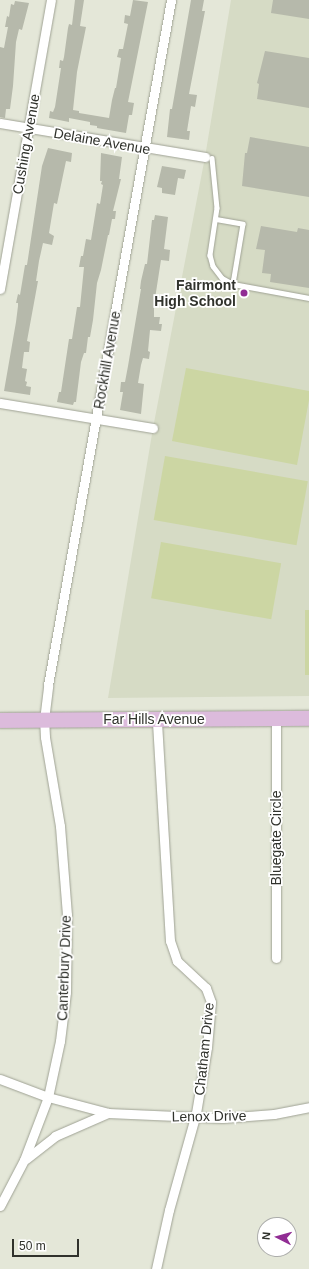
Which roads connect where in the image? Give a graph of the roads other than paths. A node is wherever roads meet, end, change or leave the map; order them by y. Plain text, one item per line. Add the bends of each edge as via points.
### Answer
1 (51, 0) edge
2 (171, 0) edge
3 (0, 123) edge
4 (29, 128) junction
5 (144, 148) junction
6 (208, 157) joint
7 (216, 219) junction
8 (233, 284) junction
9 (0, 289) edge
10 (309, 298) edge
11 (0, 403) edge
12 (96, 419) junction
13 (153, 428) dead end
14 (276, 718) junction
15 (309, 718) edge
16 (157, 719) junction
17 (0, 720) edge
18 (44, 720) junction
19 (276, 958) dead end
20 (0, 1079) edge
21 (48, 1097) junction
22 (309, 1107) edge
23 (108, 1113) junction
24 (194, 1117) junction
25 (24, 1160) junction
26 (0, 1206) edge
27 (156, 1269) edge

1 - 4 street, Cushing Avenue
2 - 5 street, Rockhill Avenue
3 - 4 street, Delaine Avenue
4 - 5 street, Delaine Avenue
4 - 9 street, Cushing Avenue
5 - 6 street, Delaine Avenue
5 - 12 street, Rockhill Avenue
6 - 7 lane via 217,208
7 - 8 lane via 210,255 213,266 222,278
7 - 8 lane via 243,224
8 - 10 lane
11 - 12 street
12 - 13 street
12 - 18 street, Rockhill Avenue via 48,685
14 - 15 main road, Far Hills Avenue
14 - 16 main road, Far Hills Avenue
14 - 19 street, Bluegate Circle
16 - 18 main road, Far Hills Avenue
16 - 24 street, Chatham Drive via 170,941 177,961 206,988 211,1002 203,1073
17 - 18 main road, Far Hills Avenue
18 - 21 street, Canterbury Drive via 60,826 67,914 64,1018
20 - 21 street, Lenox Drive
21 - 23 street, Lenox Drive
21 - 25 street, Canterbury Drive
22 - 24 street, Lenox Drive via 274,1114 222,1118
23 - 24 street, Lenox Drive
23 - 25 street, Lenox Drive via 55,1136
24 - 27 street, Chatham Drive
25 - 26 street, Canterbury Drive

